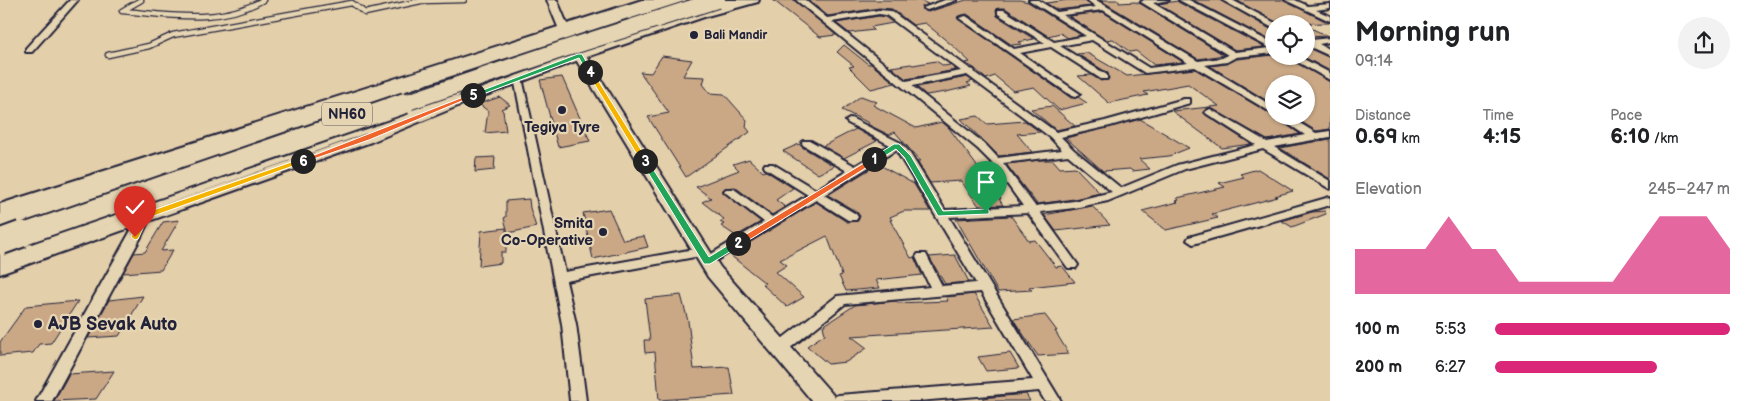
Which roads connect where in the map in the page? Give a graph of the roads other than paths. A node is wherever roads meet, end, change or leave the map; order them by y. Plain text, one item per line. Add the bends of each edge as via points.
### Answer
1 (74, 0) edge
2 (141, 0) edge
3 (263, 0) edge
4 (421, 0) edge
5 (464, 0) edge
6 (552, 0) edge
7 (652, 0) edge
8 (669, 0) edge
9 (684, 0) edge
10 (717, 0) edge
11 (727, 0) edge
12 (740, 0) edge
13 (754, 0) edge
14 (800, 0) edge
15 (953, 0) edge
16 (1033, 0) edge
17 (1090, 0) edge
18 (1155, 0) edge
19 (1165, 0) edge
20 (1183, 0) edge
21 (1226, 0) edge
22 (1290, 0) edge
23 (697, 5) edge
24 (1330, 6) edge
25 (926, 8) dead end
26 (1103, 8) junction
27 (1308, 8) junction
28 (1001, 12) dead end
29 (1056, 14) junction
30 (962, 18) dead end
31 (1330, 19) edge
32 (826, 20) junction
33 (1265, 20) edge
34 (1093, 37) junction
35 (1330, 40) edge
36 (570, 41) junction
37 (1315, 42) edge
38 (1052, 44) junction
39 (1265, 44) edge
40 (1315, 46) edge
41 (29, 50) dead end
42 (1265, 50) edge
43 (1012, 52) junction
44 (1330, 53) edge
45 (108, 55) dead end
46 (1234, 55) junction
47 (1197, 64) junction
48 (1308, 65) edge
49 (971, 72) junction
50 (1330, 77) edge
51 (518, 78) junction
52 (1104, 78) dead end
53 (905, 84) junction
54 (456, 91) junction
55 (1075, 94) dead end
56 (1187, 101) dead end
57 (1265, 106) edge
58 (1210, 112) dead end
59 (851, 121) dead end
60 (1296, 125) edge
61 (1054, 134) junction
62 (1330, 134) edge
63 (1315, 137) junction
64 (807, 143) dead end
65 (897, 145) junction
66 (1264, 147) junction
67 (1070, 152) junction
68 (996, 161) junction
69 (769, 166) dead end
70 (855, 171) junction
71 (1330, 186) edge
72 (730, 191) dead end
73 (1120, 192) junction
74 (816, 195) junction
75 (1330, 201) edge
76 (0, 209) edge
77 (1031, 209) junction
78 (941, 214) junction
79 (145, 216) junction
80 (0, 217) edge
81 (852, 217) dead end
82 (772, 222) junction
83 (0, 225) edge
84 (0, 231) edge
85 (1193, 240) dead end
86 (0, 242) edge
87 (0, 249) edge
88 (0, 255) edge
89 (922, 256) dead end
90 (704, 257) junction
91 (1072, 265) dead end
92 (0, 268) edge
93 (559, 278) junction
94 (985, 287) junction
95 (939, 292) junction
96 (779, 349) junction
97 (1044, 385) junction
98 (44, 401) edge
99 (578, 401) edge
100 (824, 401) edge
101 (838, 401) edge
102 (1053, 401) edge

1 - 41 street
2 - 3 lane via 122,12 222,16 248,10
4 - 5 lane
4 - 45 lane via 366,13 352,3 323,8 173,35 148,46
6 - 36 street
7 - 36 street
8 - 36 highway
9 - 36 main road
10 - 86 highway, NH60, bridge via 561,50
11 - 23 main road
12 - 23 highway
13 - 36 street via 703,14
14 - 32 street
15 - 25 street
16 - 29 street
17 - 26 street
18 - 19 street
18 - 46 street via 1145,2
20 - 39 street
21 - 33 street
22 - 27 street
23 - 36 main road
23 - 84 highway, NH60 via 471,72
24 - 27 street
26 - 29 street
26 - 47 street
27 - 31 street
28 - 38 street
29 - 34 street
30 - 43 street
32 - 49 street via 888,13
32 - 53 street
34 - 38 street
34 - 47 street via 1148,71
35 - 37 street
36 - 51 street
36 - 54 main road
36 - 76 street
36 - 80 highway
36 - 83 main road
36 - 90 main road
38 - 43 street
38 - 52 street
40 - 44 street
42 - 46 street
43 - 55 street
46 - 47 street
47 - 57 street
48 - 50 street
49 - 53 street
49 - 61 street
51 - 79 street via 366,138
51 - 93 street
53 - 68 street
54 - 87 main road
54 - 88 highway via 401,115
56 - 61 street via 1107,124
58 - 66 street
59 - 65 street
60 - 63 street
61 - 67 street
62 - 63 street
63 - 66 street
64 - 70 street
65 - 70 street
65 - 78 street via 907,156
66 - 71 street
66 - 73 street via 1217,156
67 - 68 street
67 - 73 street
68 - 77 street
69 - 74 street
70 - 74 street
72 - 82 street
73 - 77 street via 1090,202
74 - 81 street
74 - 82 street
75 - 85 street
77 - 78 street
77 - 91 street
78 - 94 street
79 - 92 street
79 - 98 street
82 - 90 street
89 - 95 street
90 - 93 street
90 - 96 main road
93 - 99 street
94 - 95 street
94 - 97 street
95 - 96 street via 842,299
96 - 100 main road
97 - 101 street
97 - 102 street

